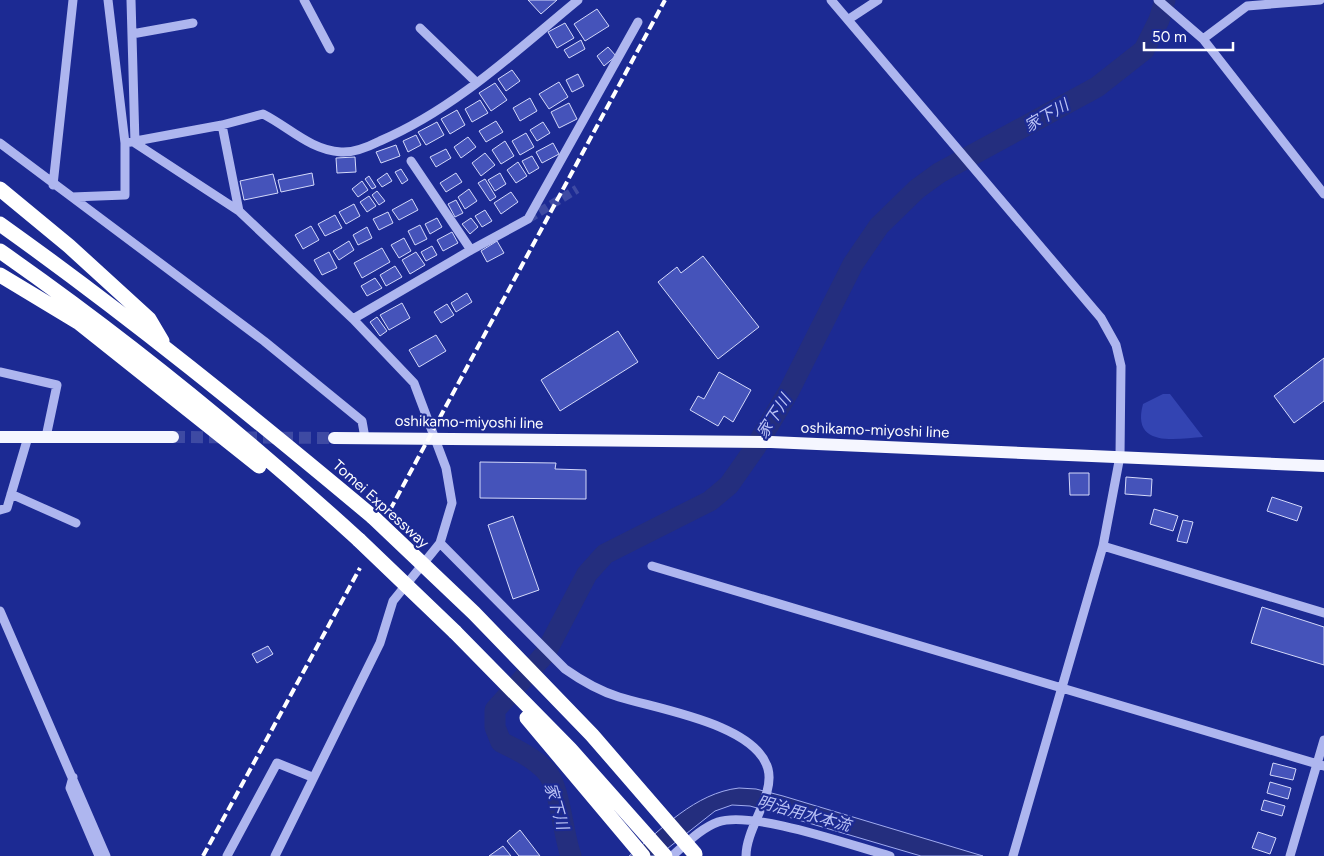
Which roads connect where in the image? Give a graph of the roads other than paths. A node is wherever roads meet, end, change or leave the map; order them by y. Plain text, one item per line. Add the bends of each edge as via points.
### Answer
1 (73, 0) edge
2 (108, 0) edge
3 (131, 0) edge
4 (304, 0) edge
5 (578, 0) edge
6 (832, 0) edge
7 (878, 0) edge
8 (1158, 0) edge
9 (1320, 0) edge
10 (1247, 3) edge
11 (849, 19) junction
12 (638, 22) dead end
13 (193, 23) dead end
14 (420, 28) dead end
15 (132, 34) junction
16 (1203, 39) junction
17 (330, 48) dead end
18 (477, 83) junction
19 (222, 125) junction
20 (0, 143) edge
21 (130, 143) junction
22 (411, 161) dead end
23 (53, 185) junction
24 (0, 189) edge
25 (1324, 194) edge
26 (72, 197) junction
27 (239, 211) junction
28 (0, 224) edge
29 (471, 250) junction
30 (0, 251) edge
31 (0, 275) edge
32 (354, 319) junction
33 (166, 348) junction
34 (0, 372) edge
35 (0, 437) edge
36 (28, 437) junction
37 (46, 437) junction
38 (173, 437) tunnel mouth
39 (334, 438) tunnel mouth
40 (365, 438) junction
41 (436, 438) junction
42 (1120, 456) junction
43 (1324, 466) edge
44 (306, 492) junction
45 (12, 494) junction
46 (0, 510) edge
47 (76, 523) dead end
48 (440, 543) junction
49 (1103, 546) junction
50 (652, 566) dead end
51 (0, 611) edge
52 (1324, 613) edge
53 (455, 632) junction
54 (1063, 687) junction
55 (1324, 740) edge
56 (1320, 765) edge
57 (73, 777) junction
58 (312, 777) junction
59 (757, 817) junction
60 (696, 855) edge
61 (99, 856) edge
62 (106, 856) edge
63 (228, 856) edge
64 (275, 856) edge
65 (643, 856) edge
66 (665, 856) edge
67 (672, 856) edge
68 (746, 856) edge
69 (890, 856) edge
70 (1013, 856) edge
71 (1290, 856) edge

1 - 23 street
2 - 21 street
3 - 15 street
4 - 17 street
5 - 18 street
6 - 11 street
7 - 11 street
8 - 16 street
9 - 10 street
10 - 16 street
11 - 42 street via 1101,318 1116,345 1121,366
12 - 29 street via 528,219
13 - 15 street
14 - 18 street
15 - 21 street
16 - 25 street
18 - 19 street via 395,135 362,150 343,153 324,150 263,114
19 - 21 street
19 - 27 street
20 - 23 street
21 - 26 street via 125,195
21 - 27 street
22 - 29 street
23 - 26 street
24 - 33 highway via 149,319
26 - 40 street via 264,341 347,408 362,421
27 - 32 street
28 - 33 highway, Tomei Expressway
29 - 32 street
30 - 44 highway via 171,378
31 - 44 highway via 78,322 265,470
32 - 41 street via 414,383
33 - 60 highway, Tomei Expressway, bridge via 373,517 474,613 592,735
34 - 37 street via 57,386
35 - 36 main road
36 - 37 main road
36 - 45 street
37 - 38 main road
39 - 40 main road, oshikamo-miyoshi line
40 - 41 main road, oshikamo-miyoshi line
41 - 42 main road, oshikamo-miyoshi line via 771,442
41 - 48 street via 446,468 452,503
42 - 43 main road, oshikamo-miyoshi line
42 - 49 street
44 - 53 highway, bridge
45 - 46 street via 7,508
45 - 47 street
48 - 58 street via 393,601 380,643
48 - 59 street via 566,669 586,684 618,697 715,724 745,740 758,752 768,769 767,785
49 - 52 street
49 - 54 street
50 - 54 street
51 - 57 street
53 - 65 highway
53 - 66 highway via 570,749
54 - 56 street
54 - 70 street
55 - 56 street
56 - 71 street
57 - 61 street via 70,788
57 - 62 street
58 - 63 street via 277,763
58 - 64 street
59 - 67 street via 718,822 700,832
59 - 68 street
59 - 69 street

